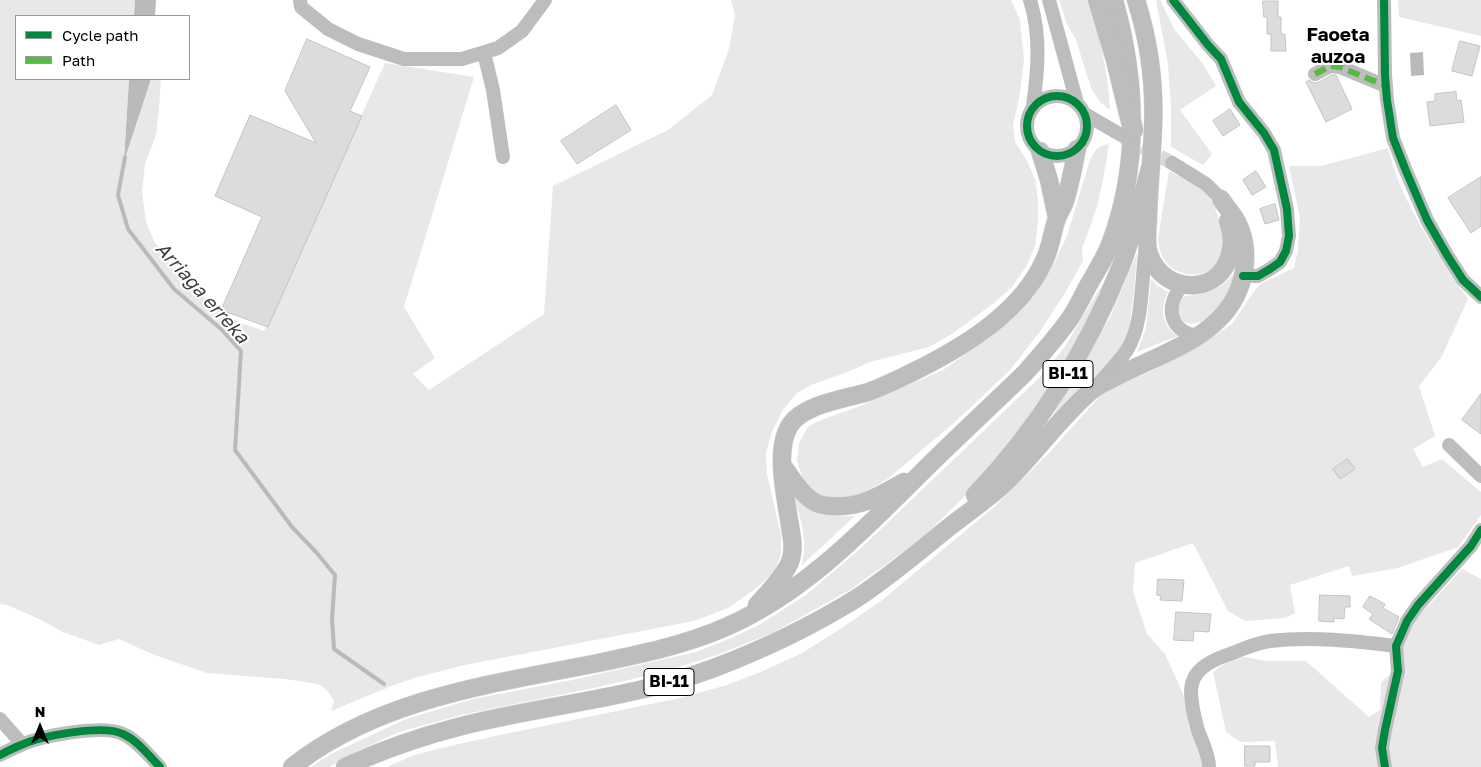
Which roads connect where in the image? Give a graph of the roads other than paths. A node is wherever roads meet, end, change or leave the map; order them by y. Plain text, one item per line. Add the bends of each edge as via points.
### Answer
1 (545, 0) edge
2 (1030, 0) edge
3 (1049, 0) edge
4 (1098, 0) edge
5 (1114, 0) edge
6 (1136, 0) edge
7 (1173, 0) edge
8 (1384, 0) edge
9 (301, 3) edge
10 (484, 53) junction
11 (1315, 74) dead end
12 (1386, 86) junction
13 (1033, 106) junction
14 (1081, 108) junction
15 (1133, 130) junction
16 (1081, 141) junction
17 (1040, 151) junction
18 (503, 157) dead end
19 (1172, 163) tunnel mouth
20 (1150, 168) junction
21 (1221, 199) junction
22 (1057, 218) junction
23 (1147, 237) junction
24 (1243, 276) junction
25 (1183, 285) junction
26 (1481, 297) edge
27 (1198, 336) junction
28 (1094, 389) junction
29 (1449, 445) dead end
30 (782, 466) junction
31 (922, 472) junction
32 (1481, 476) edge
33 (1481, 530) edge
34 (926, 546) junction
35 (749, 616) junction
36 (1396, 646) junction
37 (0, 719) edge
38 (22, 744) junction
39 (384, 750) junction
40 (310, 753) junction
41 (0, 755) edge
42 (160, 767) edge
43 (285, 767) edge
44 (292, 767) edge
45 (345, 767) edge
46 (361, 767) edge
47 (1209, 767) edge
48 (1385, 767) edge

1 - 10 street via 522,30 498,48
2 - 13 street via 1038,48
3 - 14 street
4 - 15 highway
5 - 15 main road, BI-11 via 1129,68
6 - 20 main road, BI-11 via 1147,44 1152,88
7 - 24 street via 1221,59 1239,102 1274,150 1287,209 1289,236 1286,251 1280,262 1258,276
8 - 12 street
9 - 10 street via 328,29 358,44 404,59 462,59
10 - 18 street
11 - 12 street via 1330,66
12 - 26 street via 1393,138 1427,220 1463,280
13 - 14 street via 1043,98 1061,96
13 - 17 street via 1026,129
14 - 16 street via 1087,124
14 - 16 street via 1120,135
15 - 31 main road, BI-11 via 1127,182 1109,247 1071,317 1025,373
16 - 17 street via 1069,154 1050,155
16 - 22 main road
17 - 22 main road
19 - 21 street via 1206,184
20 - 23 main road
20 - 34 main road, BI-11 via 1121,265 1079,356 1054,397 1010,456
21 - 24 main road via 1238,223 1245,242
21 - 25 main road via 1232,234 1229,260 1213,280 1200,285
22 - 30 main road via 1044,262 1012,306 978,335 930,364 871,391 814,407 802,414 790,425 784,438
23 - 25 main road via 1153,263 1163,275
23 - 28 street via 1140,304 1133,335 1128,349
24 - 27 main road via 1232,303
25 - 27 street via 1173,297 1172,318 1190,335
27 - 28 main road
28 - 34 main road via 1005,482
29 - 32 street
30 - 31 main road via 811,500 825,506 846,507 868,502
30 - 35 main road via 793,547 790,562
31 - 35 main road, BI-11 via 818,570
33 - 36 street via 1471,546 1418,605
34 - 39 main road, BI-11 via 857,598 800,631 713,669 639,690 460,726
35 - 40 main road, BI-11 via 669,647 470,688 419,702 354,728
36 - 47 street via 1286,640 1258,644 1201,668 1191,689 1197,727
36 - 48 street via 1398,670 1382,748
37 - 38 street
38 - 41 street
38 - 42 street via 76,731 108,730 133,741
39 - 45 main road, BI-11
39 - 46 street
40 - 43 street
40 - 44 main road, BI-11

